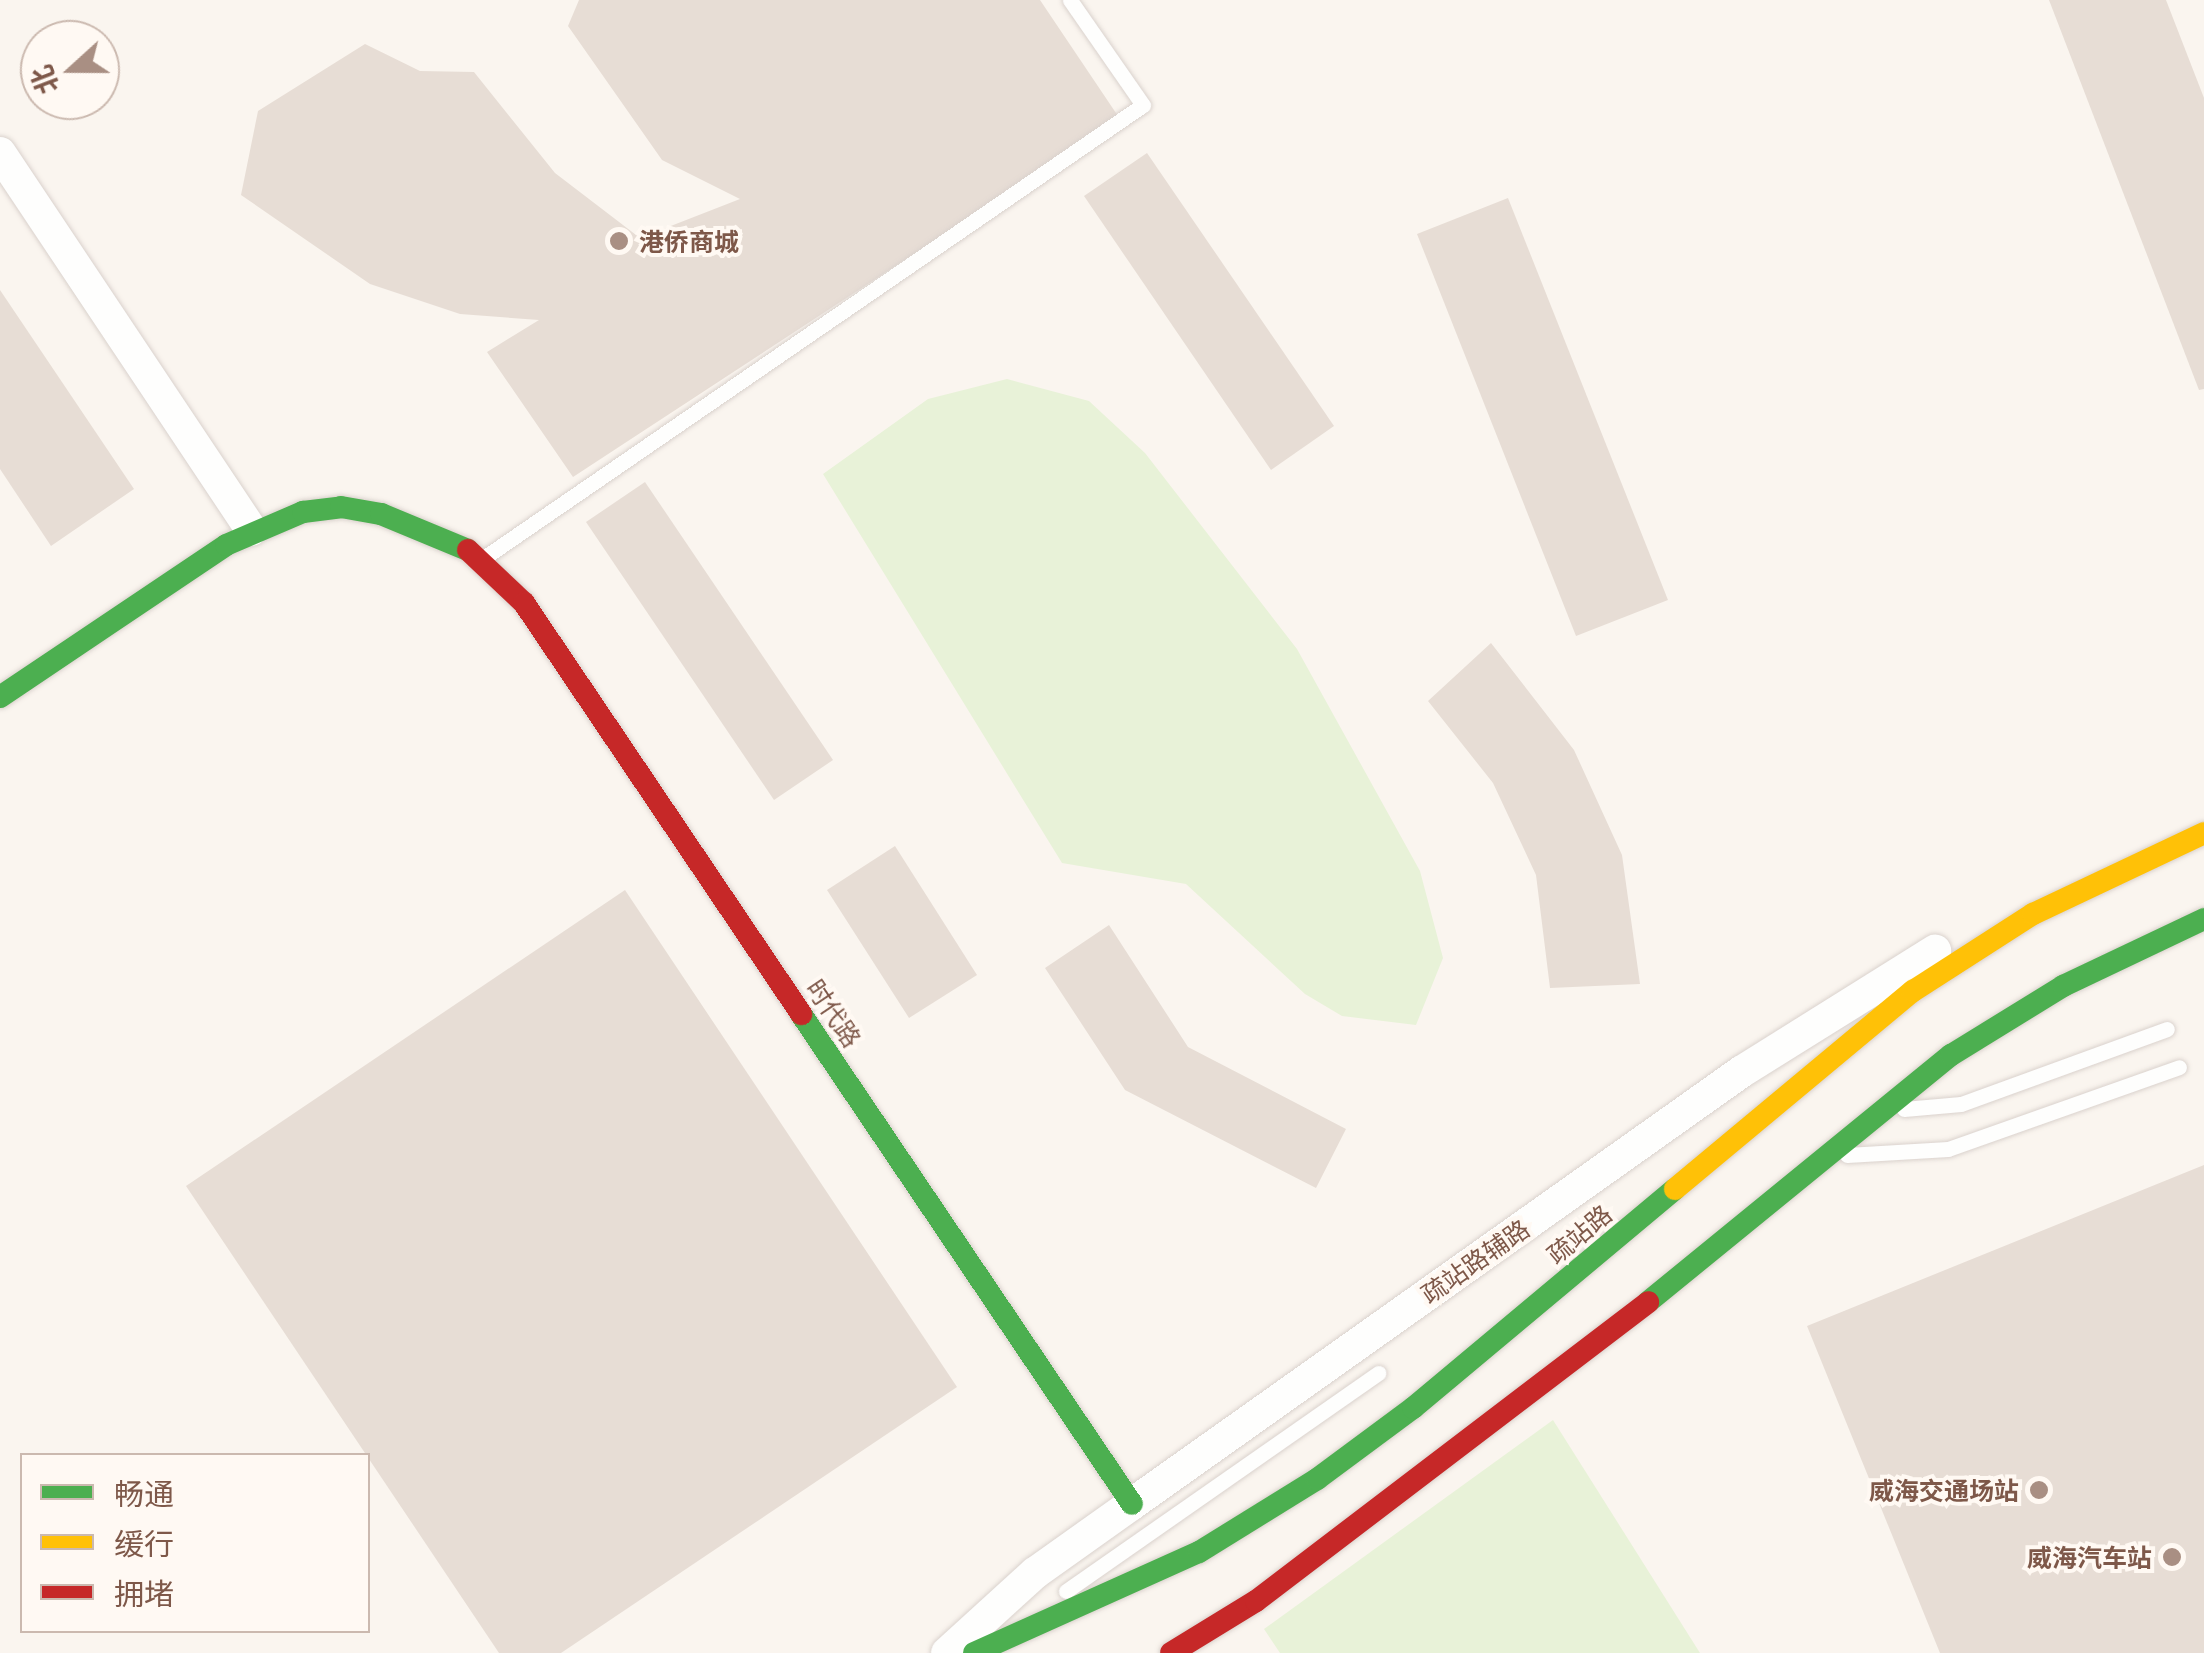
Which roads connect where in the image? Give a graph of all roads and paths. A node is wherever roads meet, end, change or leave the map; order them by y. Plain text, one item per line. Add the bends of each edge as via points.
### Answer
1 (1070, 0) edge
2 (0, 153) edge
3 (251, 530) junction
4 (483, 558) junction
5 (0, 698) edge
6 (2204, 833) edge
7 (2033, 914) junction
8 (2204, 919) edge
9 (2167, 1029) dead end
10 (2179, 1067) dead end
11 (1877, 1112) junction
12 (1823, 1156) junction
13 (1378, 1373) dead end
14 (1132, 1504) junction
15 (1001, 1636) junction
16 (947, 1653) edge
17 (974, 1653) edge
18 (1171, 1653) edge

1 - 4 lane via 1143,104
2 - 3 street
3 - 4 street, 时代路 via 340,507 423,526
3 - 5 street, 时代路
4 - 14 street, 时代路 via 524,603
6 - 7 street, 疏站路
7 - 14 street, 疏站路辅路 via 1936,951 1741,1072
7 - 15 street, 疏站路 via 1913,991 1413,1408 1317,1479 1199,1552
8 - 11 street via 2063,986 1951,1055
9 - 11 lane via 1961,1104
10 - 12 lane via 1948,1150
11 - 12 street
12 - 18 street via 1576,1362 1256,1601
13 - 15 lane
14 - 16 street, 疏站路辅路 via 1035,1573
15 - 17 street, 疏站路

